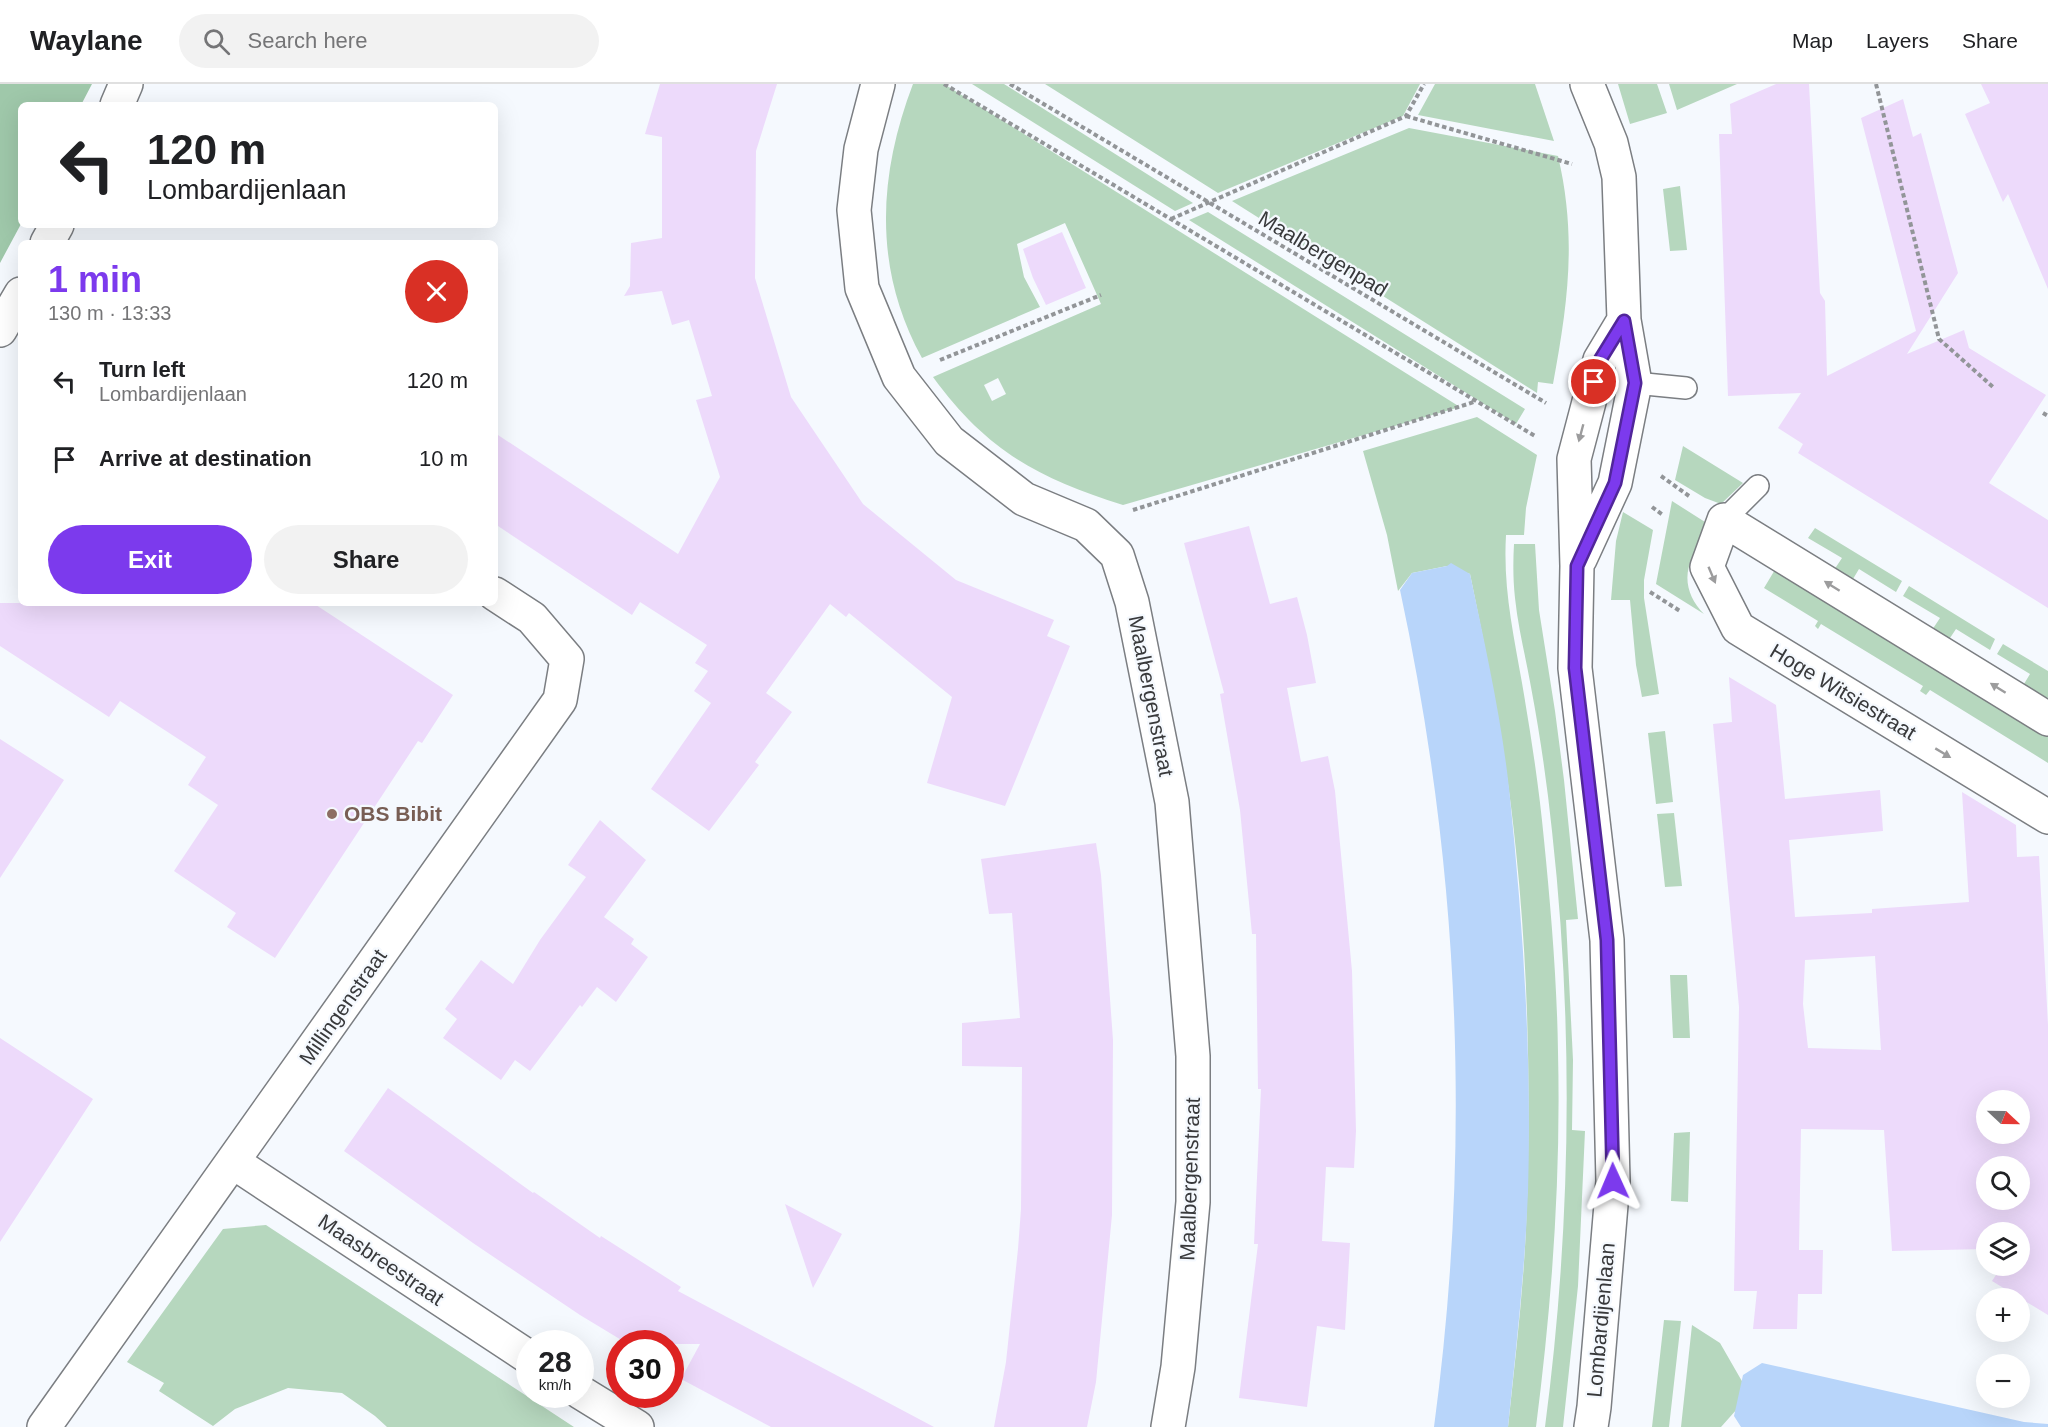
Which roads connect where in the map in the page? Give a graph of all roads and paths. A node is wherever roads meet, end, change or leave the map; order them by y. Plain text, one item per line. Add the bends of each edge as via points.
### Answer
1 (126, 84) edge
2 (878, 84) edge
3 (944, 84) edge
4 (1010, 84) edge
5 (1424, 84) edge
6 (1587, 84) edge
7 (1876, 84) edge
8 (118, 102) edge
9 (1406, 116) junction
10 (1619, 177) junction
11 (1208, 203) junction
12 (1171, 219) junction
13 (1101, 295) dead end
14 (18, 299) edge
15 (1624, 321) junction
16 (0, 330) edge
17 (899, 377) junction
18 (1635, 383) junction
19 (1686, 387) dead end
20 (1993, 387) dead end
21 (1475, 401) junction
22 (2043, 413) dead end
23 (2048, 416) edge
24 (1583, 425) junction
25 (1622, 449) junction
26 (1574, 459) junction
27 (1615, 483) junction
28 (1758, 486) dead end
29 (1664, 515) dead end
30 (1724, 520) junction
31 (1086, 525) junction
32 (1577, 566) junction
33 (498, 596) edge
34 (2048, 719) edge
35 (2048, 817) edge
36 (233, 1162) junction
37 (516, 1349) edge
38 (594, 1401) edge
39 (44, 1427) edge
40 (637, 1427) edge
41 (1167, 1427) edge
42 (1591, 1427) edge

1 - 8 street
2 - 17 street, Maalbergenstraat via 861,149 854,210 862,288
3 - 12 path
4 - 11 path, Maalbergenpad
5 - 9 path
6 - 10 street, Lombardijenlaan via 1611,143
7 - 20 path via 1939,339
9 - 10 path
9 - 11 path
10 - 15 street, Lombardijenlaan
11 - 12 path
11 - 24 path, Maalbergenpad
12 - 21 path
13 - 17 path
14 - 16 street
15 - 18 street, Lombardijenlaan
15 - 24 street, Lombardijenlaan via 1600,360
17 - 31 street, Maalbergenstraat via 948,441 1024,500
18 - 19 lane
18 - 25 street, Lombardijenlaan
21 - 26 path
21 - 31 path
22 - 23 path
24 -> 26 street, Lombardijenlaan
25 - 27 street, Lombardijenlaan
25 - 30 path
26 - 32 street, Lombardijenlaan
27 - 29 path
27 - 32 street, Lombardijenlaan
28 - 30 lane
34 -> 30 street
30 -> 35 street, Hoge Witsiestraat via 1707,567 1738,628
31 - 41 street, Maalbergenstraat via 1117,555 1132,602 1173,814 1193,1056 1193,1202 1179,1367
32 - 42 street, Lombardijenlaan via 1575,668 1607,940 1613,1170
33 - 36 street, Millingenstraat via 532,618 567,659 560,700
36 - 37 street, Maasbreestraat
36 - 39 street, Millingenstraat
38 - 40 street

